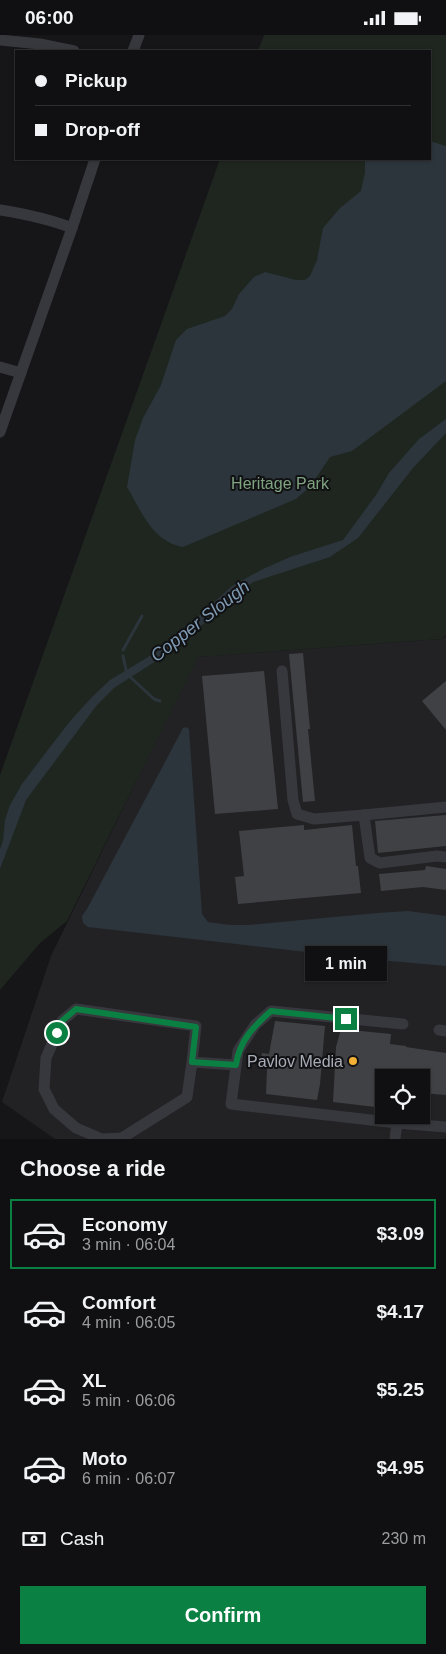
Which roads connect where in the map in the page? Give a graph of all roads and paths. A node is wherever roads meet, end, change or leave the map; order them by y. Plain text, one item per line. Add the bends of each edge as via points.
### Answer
1 (139, 35) edge
2 (0, 40) edge
3 (69, 50) edge
4 (133, 50) edge
5 (95, 160) edge
6 (0, 210) edge
7 (72, 228) junction
8 (0, 367) edge
9 (21, 373) junction
10 (0, 432) edge
11 (282, 671) dead end
12 (446, 807) edge
13 (364, 815) junction
14 (446, 857) edge
15 (403, 1024) dead end
16 (192, 1062) junction
17 (236, 1065) junction
18 (375, 1120) edge
19 (397, 1124) edge
20 (409, 1124) edge
21 (446, 1127) edge
22 (395, 1139) edge

1 - 4 street
2 - 3 street
5 - 7 street
6 - 7 street
7 - 9 street
8 - 9 street
9 - 10 street
11 - 13 street via 293,801 297,814 314,819
12 - 13 street
13 - 14 street via 370,858 380,863
15 - 17 street via 271,1011 246,1038 238,1051
16 - 16 street via 196,1027 76,1009 62,1021 46,1058 44,1089 54,1109 76,1129 102,1139 122,1138 186,1097
16 - 17 street
17 - 18 street via 231,1104
19 - 22 street
20 - 21 street

